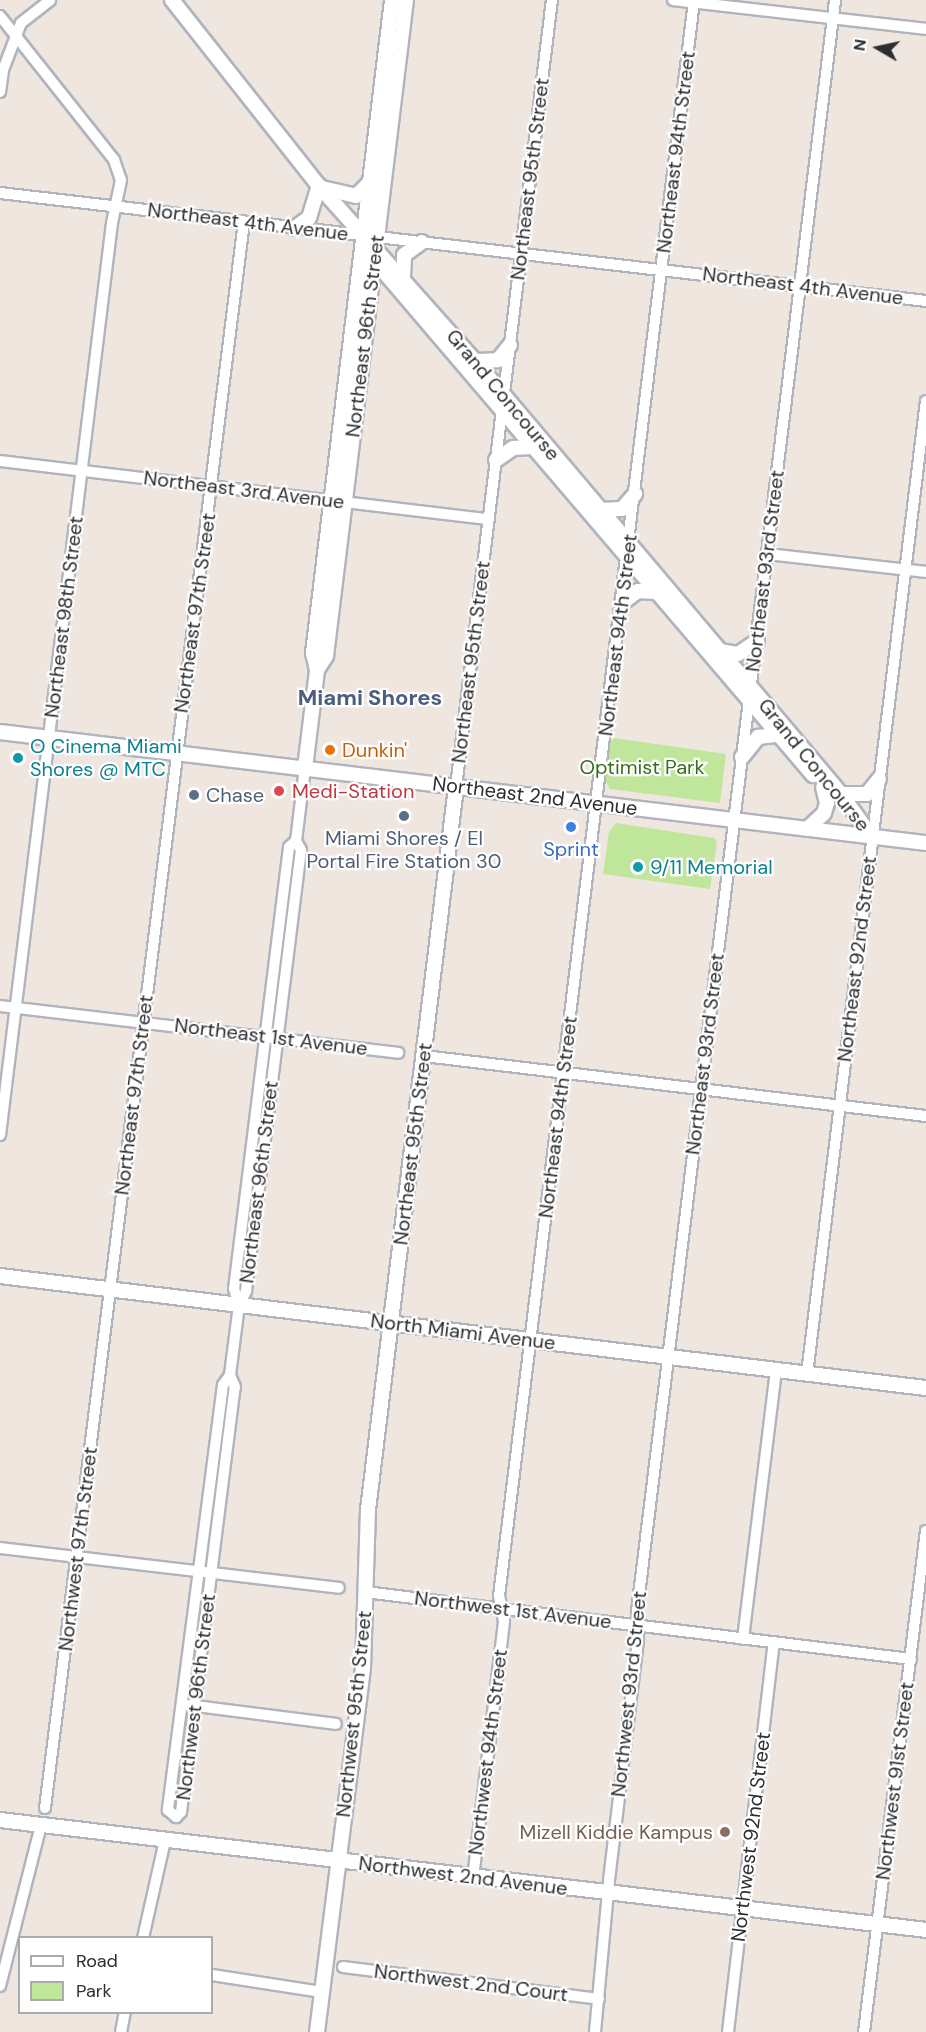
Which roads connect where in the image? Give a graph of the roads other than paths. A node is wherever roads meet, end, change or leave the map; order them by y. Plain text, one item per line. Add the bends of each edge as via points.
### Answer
1 (50, 0) edge
2 (172, 0) edge
3 (392, 0) edge
4 (406, 0) edge
5 (552, 0) edge
6 (673, 0) edge
7 (835, 0) edge
8 (694, 1) edge
9 (0, 16) edge
10 (832, 18) junction
11 (926, 29) edge
12 (14, 36) junction
13 (0, 92) edge
14 (371, 180) junction
15 (319, 186) junction
16 (0, 193) edge
17 (115, 207) junction
18 (244, 222) junction
19 (295, 228) junction
20 (372, 240) junction
21 (422, 242) junction
22 (521, 254) junction
23 (374, 260) junction
24 (663, 270) junction
25 (403, 277) junction
26 (799, 285) junction
27 (402, 293) junction
28 (926, 301) edge
29 (369, 302) junction
30 (510, 345) junction
31 (475, 361) junction
32 (504, 396) junction
33 (926, 401) edge
34 (502, 411) junction
35 (531, 447) junction
36 (496, 460) junction
37 (0, 461) edge
38 (83, 471) junction
39 (212, 486) junction
40 (635, 494) junction
41 (338, 501) junction
42 (601, 510) junction
43 (489, 519) junction
44 (629, 544) junction
45 (768, 554) junction
46 (627, 559) junction
47 (904, 569) junction
48 (926, 572) edge
49 (656, 592) junction
50 (622, 603) junction
51 (757, 641) junction
52 (720, 651) junction
53 (750, 694) junction
54 (0, 732) edge
55 (778, 735) junction
56 (49, 738) junction
57 (176, 753) junction
58 (742, 757) junction
59 (305, 768) junction
60 (879, 779) junction
61 (456, 787) junction
62 (823, 787) junction
63 (841, 794) junction
64 (597, 803) junction
65 (734, 820) junction
66 (807, 829) junction
67 (872, 837) junction
68 (296, 841) junction
69 (926, 843) edge
70 (0, 1006) edge
71 (15, 1008) junction
72 (142, 1021) junction
73 (266, 1037) junction
74 (277, 1038) junction
75 (398, 1053) dead end
76 (424, 1056) junction
77 (564, 1074) junction
78 (701, 1090) junction
79 (839, 1106) junction
80 (926, 1116) edge
81 (0, 1135) edge
82 (0, 1276) edge
83 (111, 1290) junction
84 (239, 1305) junction
85 (390, 1323) junction
86 (531, 1340) junction
87 (669, 1357) junction
88 (776, 1370) junction
89 (807, 1374) junction
90 (231, 1375) junction
91 (926, 1388) edge
92 (926, 1531) edge
93 (0, 1548) edge
94 (76, 1557) junction
95 (924, 1570) edge
96 (199, 1572) junction
97 (211, 1573) junction
98 (339, 1588) dead end
99 (365, 1592) junction
100 (502, 1609) junction
101 (638, 1626) junction
102 (743, 1639) junction
103 (774, 1642) junction
104 (911, 1659) junction
105 (182, 1704) junction
106 (194, 1706) junction
107 (336, 1724) dead end
108 (45, 1808) dead end
109 (0, 1820) edge
110 (41, 1825) junction
111 (165, 1840) junction
112 (338, 1862) junction
113 (473, 1878) junction
114 (608, 1894) junction
115 (741, 1910) junction
116 (878, 1924) junction
117 (926, 1929) edge
118 (143, 1936) edge
119 (343, 1967) dead end
120 (213, 1975) edge
121 (0, 1986) edge
122 (322, 1992) junction
123 (599, 1999) junction
124 (126, 2014) edge
125 (121, 2032) edge
126 (317, 2032) edge
127 (595, 2032) edge
128 (728, 2032) edge
129 (864, 2032) edge

1 - 12 street via 21,22
2 - 15 street, Grand Concourse
3 - 14 street, Northeast 96th Street
4 - 20 street, Northeast 96th Street
5 - 22 street, Northeast 95th Street
6 - 8 street
7 - 10 street, Northeast 93rd Street
8 - 10 street
8 - 24 street, Northeast 94th Street
9 - 12 street, Northeast 98th Street
10 - 11 street
10 - 26 street, Northeast 93rd Street
12 - 13 street
12 - 17 street, Northeast 98th Street via 114,160 121,180
14 - 15 street via 367,189 356,195
14 - 20 street, Northeast 96th Street
15 - 19 street via 314,209
15 - 20 street, Grand Concourse
16 - 17 street, Northeast 4th Avenue
17 - 18 street, Northeast 4th Avenue
17 - 38 street, Northeast 98th Street
18 - 19 street, Northeast 4th Avenue
18 - 39 street, Northeast 97th Street
19 - 20 street, Northeast 4th Avenue
20 - 21 street, Northeast 4th Avenue
20 - 23 street, Northeast 96th Street
20 - 25 street, Grand Concourse
20 - 41 street, Northeast 96th Street
21 - 22 street, Northeast 4th Avenue
21 - 25 street via 404,255
22 - 24 street, Northeast 4th Avenue
22 - 30 street, Northeast 95th Street
23 - 27 street, Grand Concourse
23 - 29 street, Northeast 96th Street
24 - 26 street, Northeast 4th Avenue
24 - 40 street, Northeast 94th Street
25 - 31 street, Grand Concourse
26 - 28 street, Northeast 4th Avenue
26 - 45 street, Northeast 93rd Street
27 - 29 street via 384,291
27 - 34 street, Grand Concourse
29 - 41 street, Northeast 96th Street
30 - 31 street via 498,360
30 - 32 street, Northeast 95th Street
31 - 32 street, Grand Concourse
32 - 34 street, Northeast 95th Street
32 - 42 street, Grand Concourse
33 - 47 street, Northeast 92nd Street
34 - 35 street, Grand Concourse
34 - 36 street, Northeast 95th Street
35 - 36 street via 513,448
35 - 46 street, Grand Concourse
36 - 43 street, Northeast 95th Street
37 - 38 street, Northeast 3rd Avenue
38 - 39 street, Northeast 3rd Avenue
38 - 56 street, Northeast 98th Street
39 - 41 street, Northeast 3rd Avenue
39 - 57 street, Northeast 97th Street
40 - 42 street via 622,509
40 - 44 street, Northeast 94th Street
41 - 43 street, Northeast 3rd Avenue
41 - 59 street, Northeast 96th Street via 326,656 317,670
42 - 44 street, Grand Concourse
43 - 61 street, Northeast 95th Street
44 - 46 street, Northeast 94th Street
44 - 52 street, Grand Concourse
45 - 47 street
45 - 51 street, Northeast 93rd Street
46 - 49 street, Grand Concourse
46 - 50 street, Northeast 94th Street
47 - 48 street
47 - 60 street, Northeast 92nd Street
49 - 50 street via 638,591
49 - 53 street, Grand Concourse
50 - 64 street, Northeast 94th Street
51 - 52 street via 738,654
51 - 53 street, Northeast 93rd Street
52 - 53 street, Grand Concourse
53 - 55 street, Grand Concourse
53 - 58 street, Northeast 93rd Street
53 - 63 street, Grand Concourse
54 - 56 street, Northeast 2nd Avenue
55 - 58 street via 758,737
55 - 62 street, Grand Concourse
56 - 57 street, Northeast 2nd Avenue
56 - 71 street, Northeast 98th Street
57 - 59 street, Northeast 2nd Avenue
57 - 72 street, Northeast 97th Street
58 - 65 street, Northeast 93rd Street
59 - 61 street, Northeast 2nd Avenue
59 - 68 street, Northeast 96th Street
60 - 63 street via 867,794
60 - 67 street, Northeast 92nd Street
61 - 64 street, Northeast 2nd Avenue
61 - 76 street, Northeast 95th Street
62 - 66 street via 826,808
62 - 67 street, Grand Concourse
63 - 67 street, Grand Concourse
64 - 65 street, Northeast 2nd Avenue
64 - 77 street, Northeast 94th Street
65 - 66 street, Northeast 2nd Avenue
65 - 78 street, Northeast 93rd Street
66 - 67 street, Northeast 2nd Avenue
67 - 69 street, Northeast 2nd Avenue
67 - 79 street, Northeast 92nd Street
68 - 73 street, Northeast 96th Street via 289,847
68 - 74 street, Northeast 96th Street via 301,850
70 - 71 street, Northeast 1st Avenue
71 - 72 street, Northeast 1st Avenue
71 - 81 street, Northeast 98th Street
72 - 73 street, Northeast 1st Avenue
72 - 83 street, Northeast 97th Street
73 - 74 street, Northeast 1st Avenue
73 - 84 street, Northeast 96th Street via 234,1289
74 - 75 street, Northeast 1st Avenue
74 - 84 street, Northeast 96th Street via 246,1291
76 - 77 street
76 - 85 street, Northeast 95th Street
77 - 78 street
77 - 86 street, Northeast 94th Street
78 - 79 street
78 - 87 street, Northeast 93rd Street
79 - 80 street
79 - 89 street, Northeast 92nd Street
82 - 83 street, North Miami Avenue
83 - 84 street, North Miami Avenue
83 - 94 street, Northwest 97th Street
84 - 85 street, North Miami Avenue
84 - 90 street, Northwest 96th Street
85 - 86 street, North Miami Avenue
85 - 99 street, Northwest 95th Street via 366,1525
86 - 87 street, North Miami Avenue
86 - 100 street, Northwest 94th Street via 500,1596
87 - 88 street, North Miami Avenue
87 - 101 street, Northwest 93rd Street
88 - 89 street, North Miami Avenue
88 - 102 street
89 - 91 street, North Miami Avenue
90 - 96 street, Northwest 96th Street via 223,1384
90 - 97 street, Northwest 96th Street via 235,1387
92 - 95 street, Northwest 91st Street
93 - 94 street
94 - 96 street
94 - 108 street, Northwest 97th Street
95 - 104 street, Northwest 91st Street
96 - 97 street
96 - 105 street, Northwest 96th Street
97 - 98 street
97 - 106 street, Northwest 96th Street
99 - 100 street, Northwest 1st Avenue
99 - 112 street, Northwest 95th Street via 363,1668
100 - 101 street, Northwest 1st Avenue
100 - 113 street, Northwest 94th Street via 504,1621
101 - 102 street, Northwest 1st Avenue
101 - 114 street, Northwest 93rd Street
102 - 103 street, Northwest 1st Avenue
103 - 104 street, Northwest 1st Avenue
103 - 115 street, Northwest 92nd Street
104 - 116 street, Northwest 91st Street
105 - 106 street
105 - 106 street, Northwest 96th Street via 168,1810 176,1817 181,1812
106 - 107 street
109 - 110 street, Northwest 2nd Avenue
110 - 111 street, Northwest 2nd Avenue
110 - 121 street
111 - 112 street, Northwest 2nd Avenue
111 - 118 street
112 - 113 street, Northwest 2nd Avenue
112 - 122 street, Northwest 95th Street
113 - 114 street, Northwest 2nd Avenue
114 - 115 street, Northwest 2nd Avenue
114 - 123 street, Northwest 93rd Street
115 - 116 street, Northwest 2nd Avenue
115 - 128 street, Northwest 92nd Street
116 - 117 street, Northwest 2nd Avenue
116 - 129 street, Northwest 91st Street
119 - 123 street, Northwest 2nd Court
120 - 122 street
122 - 126 street, Northwest 95th Street
123 - 127 street, Northwest 93rd Street
124 - 125 street

